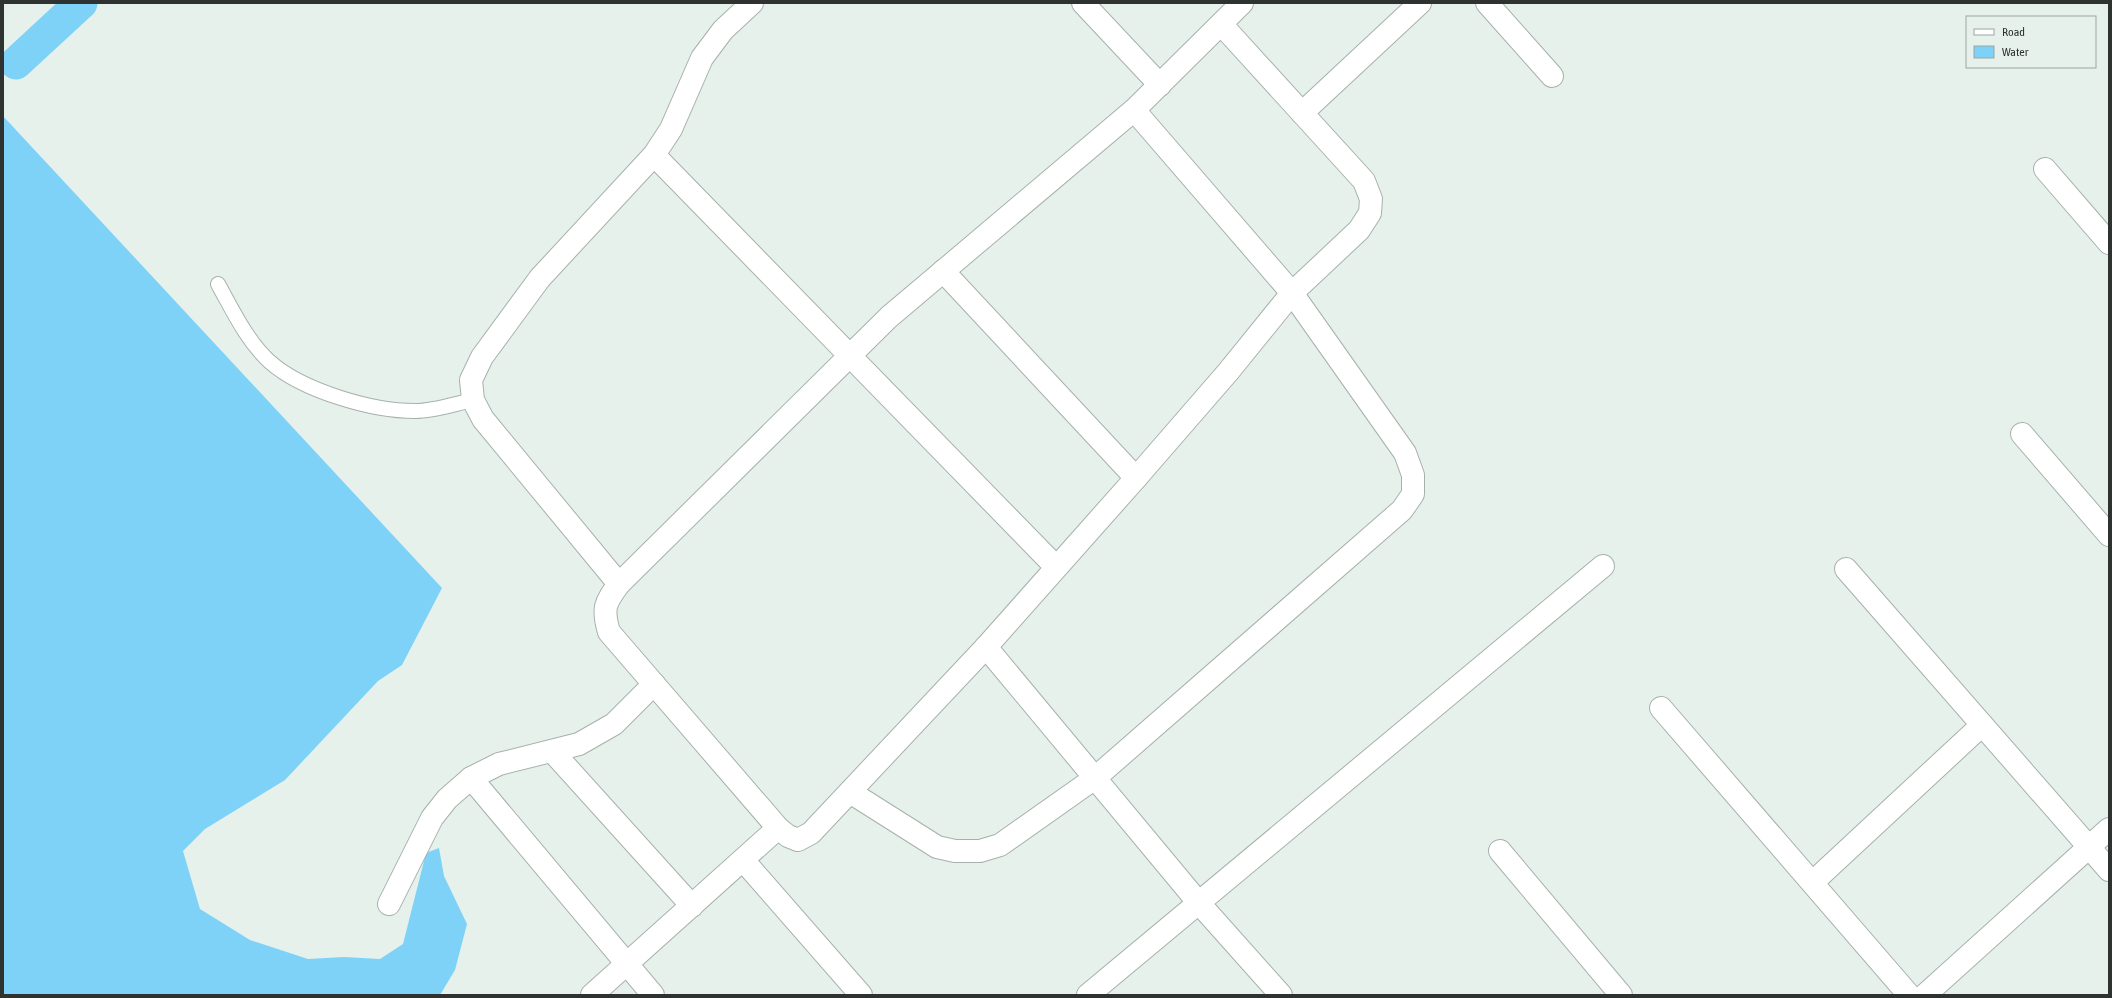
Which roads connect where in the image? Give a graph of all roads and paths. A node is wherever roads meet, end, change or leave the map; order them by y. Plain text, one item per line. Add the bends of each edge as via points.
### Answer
1 (752, 3) edge
2 (1083, 3) edge
3 (1242, 3) edge
4 (1420, 3) edge
5 (1487, 3) edge
6 (1221, 24) junction
7 (1552, 76) dead end
8 (1160, 85) junction
9 (1134, 110) junction
10 (1302, 113) junction
11 (654, 155) junction
12 (2045, 169) dead end
13 (2109, 243) edge
14 (943, 271) junction
15 (218, 284) dead end
16 (1292, 293) junction
17 (849, 355) junction
18 (472, 400) junction
19 (2022, 434) dead end
20 (1136, 478) junction
21 (2109, 535) edge
22 (1603, 566) dead end
23 (1056, 567) junction
24 (1846, 569) dead end
25 (619, 584) junction
26 (986, 647) junction
27 (654, 684) junction
28 (1661, 708) dead end
29 (1982, 725) junction
30 (552, 751) junction
31 (471, 778) junction
32 (1095, 778) junction
33 (850, 792) junction
34 (778, 828) junction
35 (2109, 829) edge
36 (2089, 847) junction
37 (1500, 851) dead end
38 (743, 860) junction
39 (2109, 870) edge
40 (1813, 882) junction
41 (1198, 902) junction
42 (389, 904) dead end
43 (692, 906) junction
44 (627, 964) junction
45 (852, 992) edge
46 (592, 995) edge
47 (653, 995) edge
48 (1088, 995) edge
49 (1281, 995) edge
50 (1621, 995) edge
51 (1910, 995) edge
52 (1925, 995) edge

1 - 11 street via 723,30 702,58 671,129
2 - 8 street
3 - 6 street
4 - 10 street
5 - 7 street
6 - 8 street
6 - 10 street
8 - 9 street
9 - 14 street
9 - 16 street
10 - 16 street via 1364,181 1371,199 1370,213 1359,230
11 - 17 street
11 - 18 street via 540,278 482,357 471,380
12 - 13 street
14 - 17 street
14 - 20 street
15 - 18 lane via 249,339 270,362 300,382 365,406 416,411
16 - 20 street via 1228,372
16 - 32 street via 1405,453 1413,475 1413,494 1402,510
17 - 23 street
17 - 25 street
18 - 25 street via 483,419
19 - 21 street
20 - 23 street
22 - 41 street
23 - 26 street
24 - 29 street
25 - 27 street via 608,600 604,616 609,632
26 - 32 street
26 - 33 street
27 - 30 street via 614,724 579,744
27 - 34 street
28 - 40 street
29 - 36 street
29 - 40 street
30 - 31 street via 499,764
30 - 43 street
31 - 42 street via 447,799 432,818
31 - 44 street
32 - 33 street via 1000,845 980,851 937,848
32 - 41 street
33 - 34 street via 811,833 798,840
34 - 38 street
35 - 36 street
36 - 39 street
36 - 52 street
37 - 50 street
38 - 43 street
38 - 45 street
40 - 51 street
41 - 48 street
41 - 49 street
43 - 44 street
44 - 46 street
44 - 47 street

